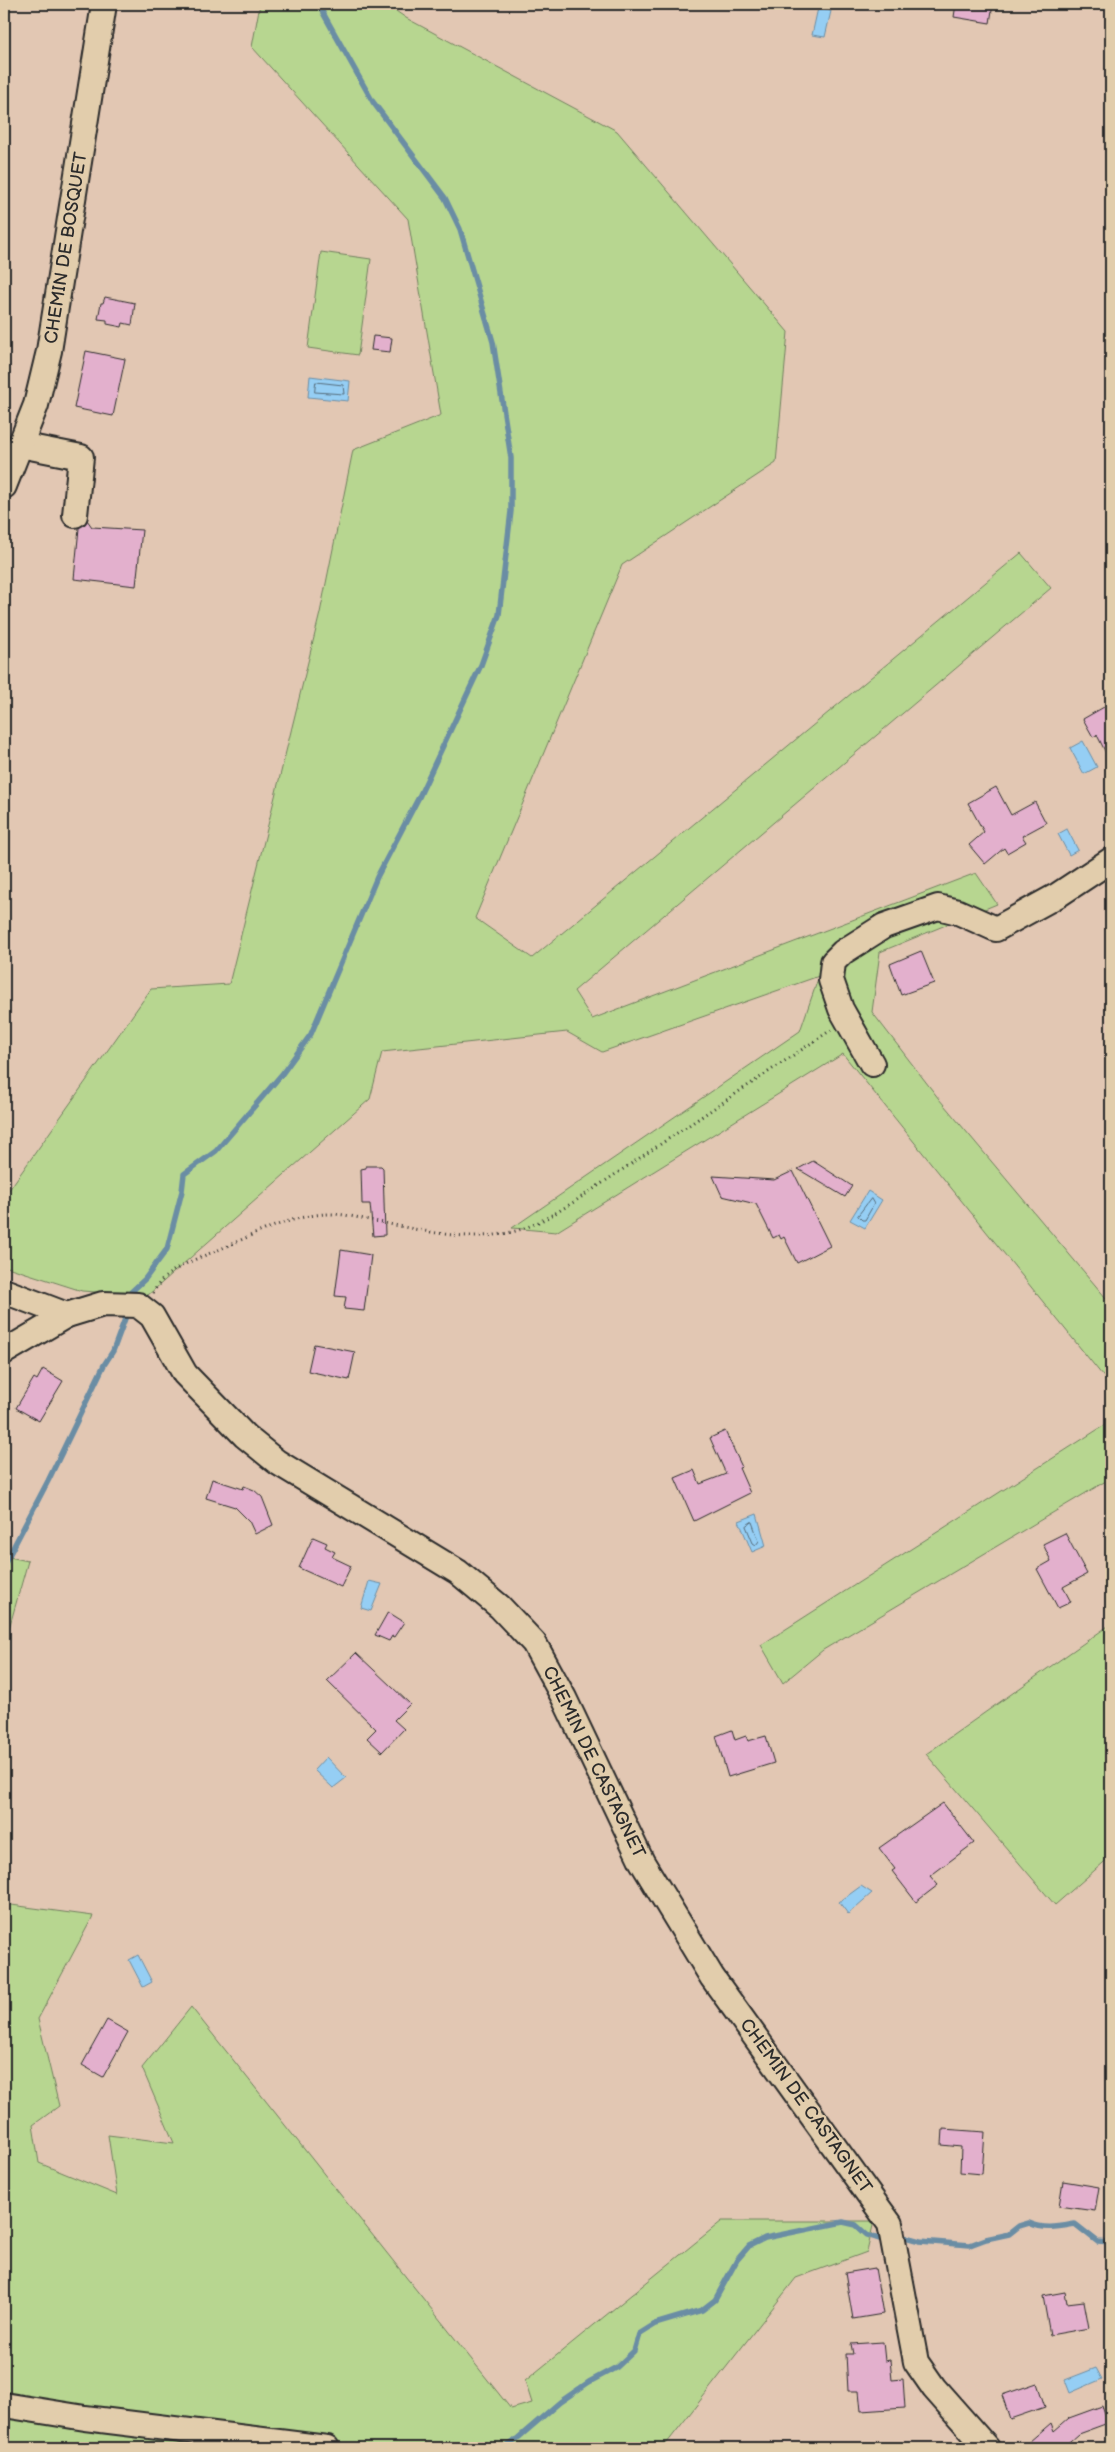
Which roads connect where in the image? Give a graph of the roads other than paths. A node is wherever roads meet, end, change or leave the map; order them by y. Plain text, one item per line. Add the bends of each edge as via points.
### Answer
1 (104, 4) edge
2 (20, 446) junction
3 (4, 486) edge
4 (75, 515) dead end
5 (1111, 860) edge
6 (872, 1064) dead end
7 (4, 1291) edge
8 (67, 1316) junction
9 (4, 1352) edge
10 (4, 2405) edge
11 (327, 2448) edge
12 (987, 2448) edge

1 - 2 street, CHEMIN DE BOSQUET via 49,351 36,405
2 - 3 street, CHEMIN DE BOSQUET
2 - 4 street via 81,457
5 - 6 street via 1058,895 996,929 938,907 884,926 843,952 833,962 830,980 847,1020
7 - 8 street
8 - 9 street
8 - 12 street, CHEMIN DE CASTAGNET via 102,1304 138,1305 145,1309 185,1374 245,1436 277,1462 458,1572 500,1607 534,1643 564,1698 642,1862 712,1977 892,2232 916,2362 934,2388
10 - 11 street

